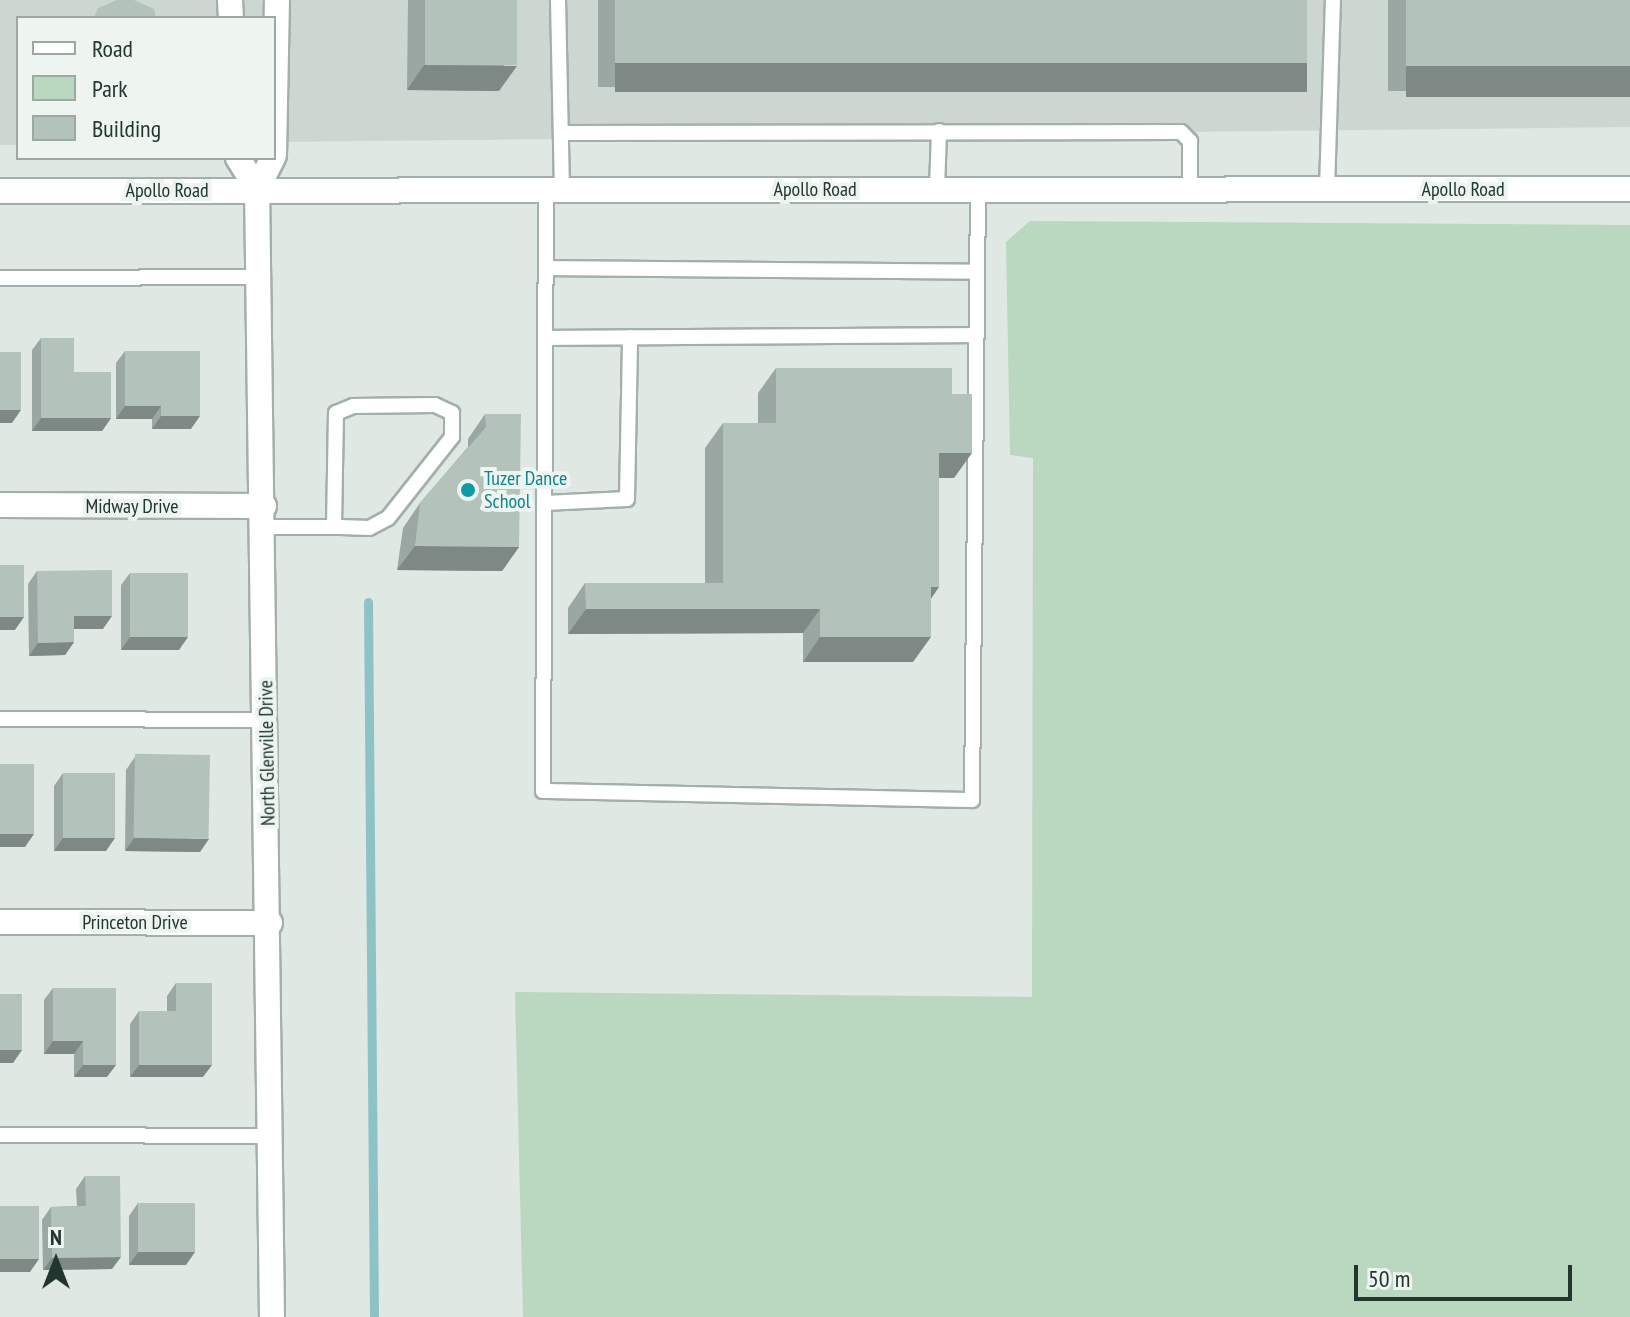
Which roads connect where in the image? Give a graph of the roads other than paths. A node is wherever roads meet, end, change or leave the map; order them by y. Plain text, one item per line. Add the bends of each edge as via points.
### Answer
1 (277, 0) edge
2 (558, 0) edge
3 (1333, 0) edge
4 (276, 39) edge
5 (939, 131) junction
6 (561, 133) junction
7 (239, 160) edge
8 (271, 160) edge
9 (257, 189) junction
10 (554, 189) junction
11 (937, 189) junction
12 (978, 189) junction
13 (1190, 189) junction
14 (1327, 189) junction
15 (1630, 189) edge
16 (0, 191) edge
17 (546, 268) junction
18 (977, 272) junction
19 (258, 277) junction
20 (0, 278) edge
21 (976, 335) junction
22 (630, 337) junction
23 (545, 338) junction
24 (545, 503) junction
25 (0, 505) edge
26 (264, 517) junction
27 (334, 527) junction
28 (0, 719) edge
29 (267, 720) junction
30 (0, 922) edge
31 (270, 923) junction
32 (0, 1135) edge
33 (271, 1136) junction
34 (272, 1317) edge

1 - 4 street, North Glenville Drive
2 - 6 lane
3 - 14 lane
5 - 6 lane
5 - 11 lane
5 - 13 lane via 1181,132 1190,141
6 - 10 lane
7 - 9 street
8 - 9 street, North Glenville Drive
9 - 10 street, Apollo Road
9 - 16 street, Apollo Road
9 - 19 street, North Glenville Drive
10 - 11 street, Apollo Road
10 - 17 lane
11 - 12 street, Apollo Road
12 - 13 street, Apollo Road
12 - 18 lane
13 - 14 street, Apollo Road
14 - 15 street, Apollo Road
17 - 18 lane
17 - 23 lane
18 - 21 lane
19 - 20 lane
19 - 26 street, North Glenville Drive
21 - 22 lane
21 - 24 lane via 972,800 543,791
22 - 23 lane
22 - 24 lane via 627,499
23 - 24 lane
25 - 26 street, Midway Drive
26 - 27 lane
26 - 29 street, North Glenville Drive
27 - 27 lane via 369,528 388,518 452,437 452,413 435,405 353,406 336,413
28 - 29 lane
29 - 31 street, North Glenville Drive
30 - 31 street, Princeton Drive
31 - 33 street, North Glenville Drive
32 - 33 lane
33 - 34 street, North Glenville Drive

